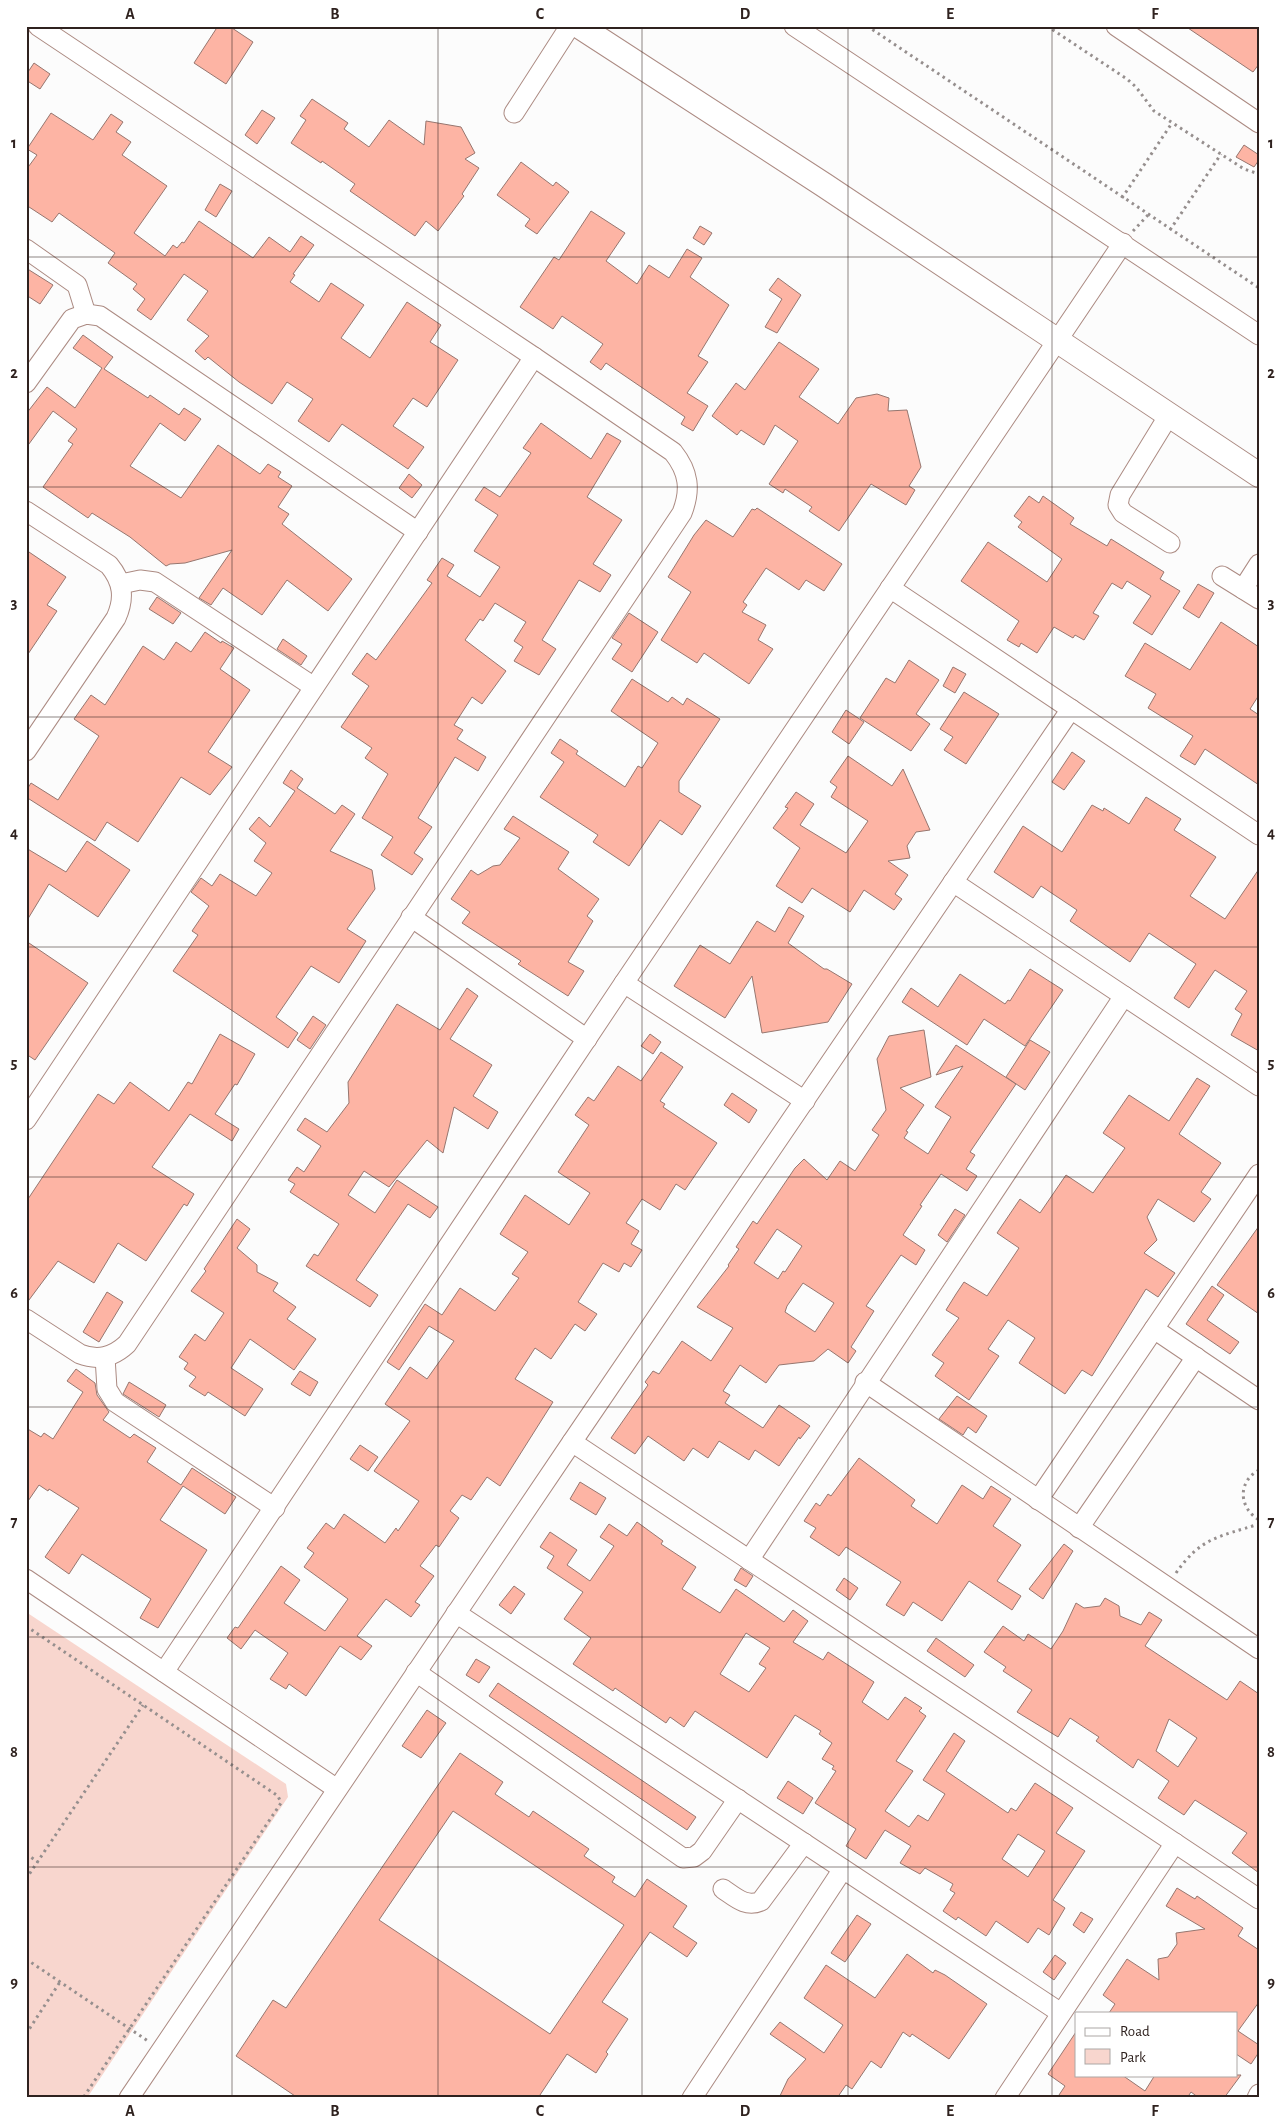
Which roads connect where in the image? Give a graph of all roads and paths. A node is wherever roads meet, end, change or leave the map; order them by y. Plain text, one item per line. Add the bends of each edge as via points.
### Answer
1 (38, 26) edge
2 (570, 26) edge
3 (579, 26) edge
4 (794, 26) edge
5 (867, 26) edge
6 (1047, 26) edge
7 (1116, 26) edge
8 (514, 114) dead end
9 (1259, 122) edge
10 (1172, 123) junction
11 (1221, 154) junction
12 (1259, 174) edge
13 (1122, 198) junction
14 (1170, 230) junction
15 (1123, 244) junction
16 (26, 249) edge
17 (1259, 288) edge
18 (86, 314) junction
19 (1259, 335) edge
20 (1057, 341) junction
21 (534, 357) junction
22 (26, 383) edge
23 (1170, 415) junction
24 (1259, 475) edge
25 (26, 512) edge
26 (418, 532) junction
27 (1170, 543) dead end
28 (1259, 564) edge
29 (1222, 576) dead end
30 (121, 584) junction
31 (890, 588) junction
32 (1243, 589) junction
33 (1259, 599) edge
34 (314, 687) junction
35 (1071, 709) junction
36 (26, 751) edge
37 (1259, 835) edge
38 (953, 882) junction
39 (411, 916) junction
40 (624, 983) junction
41 (1124, 996) junction
42 (586, 1039) junction
43 (1259, 1086) edge
44 (805, 1101) junction
45 (26, 1120) edge
46 (1259, 1174) edge
47 (26, 1319) edge
48 (1154, 1328) junction
49 (105, 1357) junction
50 (1196, 1357) junction
51 (865, 1382) junction
52 (1259, 1400) edge
53 (572, 1442) junction
54 (1259, 1470) edge
55 (1038, 1500) junction
56 (275, 1508) junction
57 (1259, 1520) edge
58 (1259, 1524) edge
59 (1079, 1528) junction
60 (749, 1560) junction
61 (26, 1579) edge
62 (1166, 1587) junction
63 (456, 1613) junction
64 (26, 1626) edge
65 (1259, 1649) edge
66 (164, 1672) junction
67 (416, 1672) junction
68 (143, 1705) junction
69 (337, 1789) junction
70 (738, 1799) junction
71 (804, 1843) junction
72 (1175, 1843) junction
73 (26, 1854) edge
74 (38, 1862) junction
75 (843, 1869) junction
76 (26, 1879) edge
77 (722, 1889) dead end
78 (1259, 1899) edge
79 (26, 1960) edge
80 (60, 1982) junction
81 (1061, 2013) junction
82 (130, 2029) junction
83 (26, 2034) edge
84 (161, 2050) junction
85 (1259, 2094) edge
86 (83, 2098) edge
87 (129, 2098) edge
88 (692, 2098) edge
89 (1005, 2098) edge
90 (1256, 2098) edge

1 - 21 street
2 - 8 street
3 - 20 main road
4 - 15 street
5 - 13 path
6 - 10 path via 1127,79 1152,109
7 - 9 street
10 - 11 path
10 - 13 path
11 - 12 path via 1244,169
11 - 14 path
13 - 14 path
14 - 17 path
15 - 19 street
15 - 20 street
16 - 18 street via 77,285
18 - 22 street via 67,324
18 - 26 street via 106,319
20 - 23 main road
20 - 31 street
21 - 26 street
21 - 39 street via 673,452 687,474 687,501
23 - 24 main road
23 - 27 street via 1120,494 1118,504 1123,513
25 - 30 street via 109,565
26 - 34 street
28 - 32 street
29 - 32 street
30 - 34 street via 140,580 155,582
30 - 36 street via 121,607 116,618
31 - 35 street
31 - 40 street
32 - 33 street
34 - 45 street
35 - 37 street
35 - 38 street
38 - 41 street
38 - 44 street
39 - 42 street
39 - 49 street via 127,1344
40 - 42 street
40 - 44 street
41 - 43 street
41 - 51 street
42 - 56 street
44 - 53 street
46 - 48 street
47 - 49 street via 80,1354
48 - 50 street
48 - 55 street
49 - 56 street via 107,1389 116,1402
50 - 52 street
50 - 59 street
51 - 55 street
51 - 60 street
53 - 60 street
53 - 63 street
54 - 57 path via 1248,1478 1243,1493 1247,1509
55 - 59 street
56 - 66 street
58 - 62 path via 1202,1544 1187,1558
59 - 62 street
60 - 72 street
61 - 66 street
62 - 65 street
63 - 67 street
63 - 70 street
64 - 68 path
66 - 69 street
67 - 69 street
67 - 70 street via 683,1858 694,1857 702,1851
68 - 74 path
68 - 82 path via 278,1796 281,1803
69 - 84 street
70 - 71 street
71 - 75 street
71 - 77 street via 756,1903 745,1903
72 - 78 street
72 - 81 street
73 - 74 path
74 - 76 path
75 - 81 street
75 - 88 street
79 - 80 path
80 - 82 path
80 - 83 path
81 - 89 street
82 - 84 path
82 - 86 path
84 - 87 street
85 - 90 street

